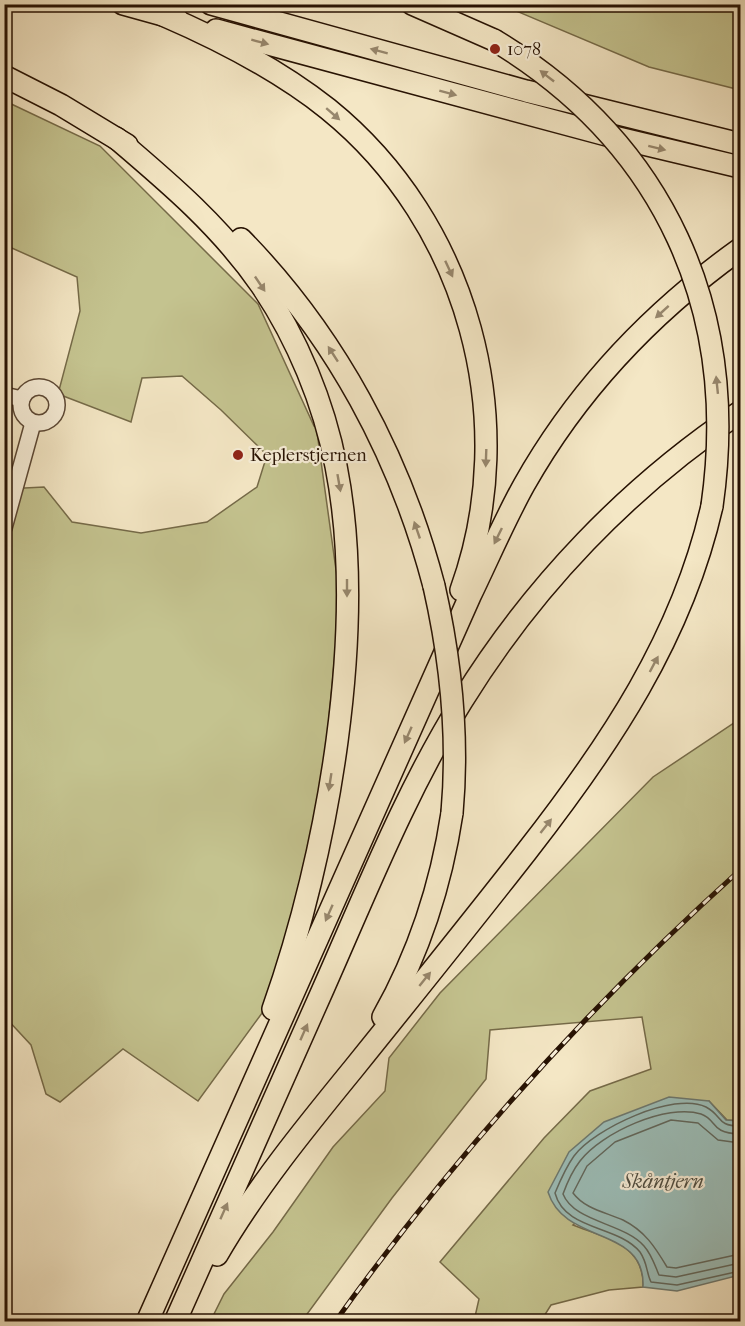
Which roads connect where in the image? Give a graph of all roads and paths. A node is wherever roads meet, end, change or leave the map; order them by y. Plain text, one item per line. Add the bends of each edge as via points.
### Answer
1 (123, 4) edge
2 (210, 4) edge
3 (412, 4) edge
4 (163, 15) junction
5 (4, 76) edge
6 (116, 138) junction
7 (741, 144) edge
8 (741, 167) edge
9 (741, 249) edge
10 (4, 395) edge
11 (22, 399) junction
12 (741, 412) edge
13 (33, 423) junction
14 (4, 528) edge
15 (432, 681) junction
16 (362, 1057) junction
17 (214, 1171) junction
18 (147, 1322) edge
19 (176, 1322) edge

1 - 4 highway
7 -> 2 highway via 526,91
16 -> 3 highway, bridge via 567,800 625,716 662,650 702,546 712,506 719,421 715,366 700,298 682,246 654,194 607,132 550,78 494,40
4 -> 8 highway via 579,128
4 -> 15 highway via 218,40 286,79 346,126 414,204 455,281 482,378 485,484 467,575 439,647
5 - 6 highway
16 -> 6 highway, bridge via 402,981 426,924 452,813 454,720 446,646 434,586 415,522 386,450 321,336 232,230 172,176
6 -> 17 highway via 212,224 278,313 321,409 336,465 345,529 344,655 335,749 321,830 278,996 215,1148
9 -> 15 highway via 646,327 601,375 564,423 507,518
10 - 11 street
11 - 13 street via 24,415
11 - 13 street via 29,389 41,386 56,396 54,416 46,422
19 -> 12 highway via 385,850 462,701 521,617 588,538 662,470
13 - 14 street
15 -> 17 highway
16 - 19 highway via 272,1171 225,1241 186,1314
17 - 18 highway

